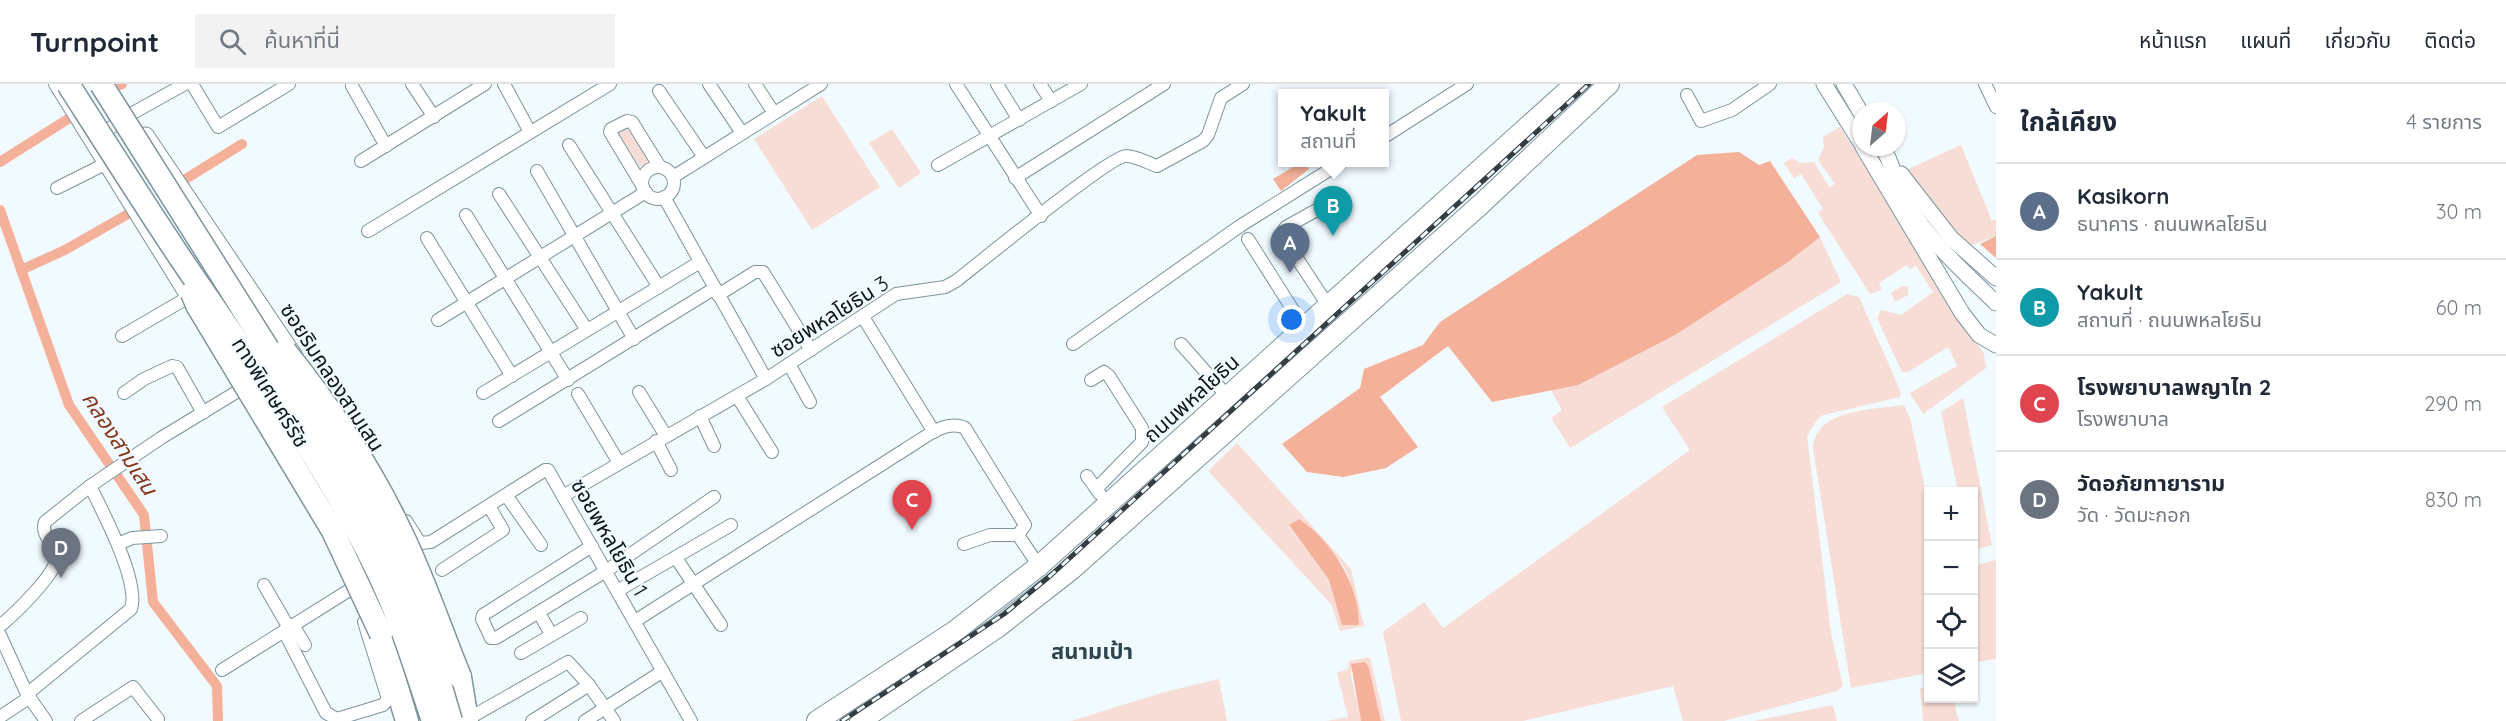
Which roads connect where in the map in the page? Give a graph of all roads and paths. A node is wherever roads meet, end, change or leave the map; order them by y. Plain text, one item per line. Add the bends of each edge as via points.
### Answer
1 (55, 84) edge
2 (68, 84) edge
3 (101, 84) edge
4 (111, 84) edge
5 (185, 84) edge
6 (192, 84) edge
7 (289, 84) edge
8 (412, 84) edge
9 (504, 84) edge
10 (610, 84) edge
11 (709, 84) edge
12 (755, 84) edge
13 (956, 84) edge
14 (997, 84) edge
15 (1040, 84) edge
16 (1081, 84) edge
17 (1164, 84) edge
18 (1243, 84) edge
19 (1467, 84) edge
20 (1609, 84) edge
21 (1770, 84) edge
22 (1844, 84) edge
23 (1985, 84) edge
24 (482, 85) edge
25 (352, 86) dead end
26 (814, 86) edge
27 (1829, 86) edge
28 (1567, 87) edge
29 (660, 91) dead end
30 (1687, 95) dead end
31 (1051, 101) junction
32 (1855, 102) edge
33 (1996, 107) edge
34 (1582, 108) junction
35 (774, 113) junction
36 (131, 114) junction
37 (434, 117) junction
38 (1019, 120) junction
39 (1852, 127) edge
40 (530, 132) junction
41 (742, 133) junction
42 (1389, 134) edge
43 (988, 137) junction
44 (91, 141) junction
45 (569, 145) dead end
46 (386, 146) junction
47 (1869, 156) edge
48 (1888, 156) edge
49 (704, 157) junction
50 (361, 161) dead end
51 (105, 164) junction
52 (1893, 164) junction
53 (938, 165) dead end
54 (660, 167) junction
55 (1334, 167) edge
56 (537, 171) dead end
57 (1879, 171) junction
58 (673, 177) junction
59 (1015, 178) junction
60 (1898, 185) junction
61 (57, 188) dead end
62 (645, 190) junction
63 (499, 194) dead end
64 (664, 197) junction
65 (1333, 201) dead end
66 (611, 213) junction
67 (466, 214) dead end
68 (1041, 216) junction
69 (368, 231) dead end
70 (576, 235) junction
71 (427, 238) dead end
72 (1248, 239) dead end
73 (180, 257) junction
74 (541, 257) junction
75 (700, 262) junction
76 (505, 279) junction
77 (1996, 279) edge
78 (659, 287) junction
79 (716, 292) junction
80 (234, 293) junction
81 (187, 298) junction
82 (466, 302) junction
83 (1996, 303) edge
84 (1329, 307) junction
85 (618, 312) junction
86 (863, 317) junction
87 (438, 320) dead end
88 (1305, 329) junction
89 (587, 330) junction
90 (122, 336) dead end
91 (634, 339) junction
92 (1073, 344) dead end
93 (1181, 344) dead end
94 (1996, 345) edge
95 (811, 350) junction
96 (550, 352) junction
97 (294, 355) junction
98 (789, 364) junction
99 (512, 376) junction
100 (766, 379) junction
101 (568, 380) junction
102 (1091, 380) dead end
103 (242, 390) junction
104 (639, 392) dead end
105 (124, 393) dead end
106 (483, 393) dead end
107 (578, 394) dead end
108 (737, 396) junction
109 (810, 402) dead end
110 (1222, 403) junction
111 (203, 413) junction
112 (700, 416) junction
113 (498, 421) dead end
114 (1233, 427) junction
115 (934, 432) junction
116 (661, 439) junction
117 (714, 446) dead end
118 (772, 452) dead end
119 (619, 463) junction
120 (671, 470) dead end
121 (1087, 476) dead end
122 (90, 486) junction
123 (506, 495) junction
124 (563, 496) junction
125 (714, 497) dead end
126 (1101, 497) junction
127 (489, 506) junction
128 (399, 519) junction
129 (731, 525) dead end
130 (1018, 535) junction
131 (155, 536) dead end
132 (118, 544) junction
133 (964, 544) dead end
134 (541, 545) dead end
135 (592, 546) junction
136 (340, 548) junction
137 (676, 558) junction
138 (1039, 566) junction
139 (442, 570) dead end
140 (606, 571) junction
141 (693, 584) junction
142 (264, 585) dead end
143 (351, 589) junction
144 (617, 591) junction
145 (539, 613) junction
146 (581, 618) dead end
147 (635, 621) junction
148 (722, 625) dead end
149 (0, 626) edge
150 (289, 628) junction
151 (551, 634) junction
152 (0, 635) edge
153 (304, 645) dead end
154 (521, 653) dead end
155 (222, 670) dead end
156 (663, 671) junction
157 (589, 686) junction
158 (28, 695) junction
159 (605, 708) junction
160 (0, 717) edge
161 (826, 718) edge
162 (158, 719) dead end
163 (467, 719) edge
164 (687, 720) edge
165 (46, 721) edge
166 (81, 721) edge
167 (407, 721) edge
168 (433, 721) edge
169 (451, 721) edge
170 (532, 721) edge
171 (585, 721) edge
172 (614, 721) edge
173 (860, 721) edge

1 - 44 street
2 - 73 highway, ทางพิเศษศรีรัช, bridge
3 - 80 highway, ทางพิเศษศรีรัช, bridge
4 - 36 street, ซอยริมคลองสามเสน
5 - 36 street
6 - 7 street via 218,127
8 - 37 street
9 - 40 street
10 - 40 street
11 - 41 street
12 - 35 street
13 - 43 street
14 - 38 street
15 - 31 street
16 - 31 street
17 - 59 street
18 - 68 street, ซอยพหลโยธิน 3 via 1221,98 1203,141 1157,166 1126,156 1120,158 1088,177
19 - 42 street
20 - 34 main road
21 - 30 street via 1732,110 1701,121
22 - 32 street
23 - 33 street
24 - 37 street
25 - 46 street
26 - 35 street
27 - 39 street
28 - 34 main road
28 - 84 main road, ถนนพหลโยธิน
29 - 49 street
31 - 38 street
34 - 114 main road
35 - 41 street
36 - 44 street
36 - 97 street, ซอยริมคลองสามเสน
37 - 46 street
38 - 43 street
40 - 69 street
41 - 49 street
43 - 53 street
43 - 59 street
44 - 51 street
45 - 66 street
46 - 50 street
47 - 57 street
48 - 52 street
49 - 58 street
51 - 61 street
51 - 81 street
52 - 60 street
52 - 77 street via 1951,238
54 - 58 street
54 - 62 street via 646,173
54 - 62 street via 632,122 627,120 611,129
55 - 92 street via 1240,226
56 - 70 street
57 - 60 street
57 - 94 street via 1962,313 1979,335
58 - 64 street via 672,191
59 - 68 street
60 - 83 street via 1935,243
62 - 64 street via 654,198
62 - 66 street
63 - 74 street
64 - 75 street
65 - 84 street via 1281,234
66 - 70 street
66 - 78 street
67 - 76 street
68 - 86 street, ซอยพหลโยธิน 3 via 956,281 945,287 896,294
70 - 74 street
70 - 85 street
71 - 82 street
72 - 88 street
73 - 167 highway, bridge via 197,306 333,531 381,634
73 - 168 highway, ทางพิเศษศรีรัช, bridge via 235,334 350,519 385,590
74 - 76 street
74 - 89 street
75 - 78 street
75 - 79 street
76 - 82 street
76 - 96 street
78 - 85 street
79 - 91 street
79 - 95 street via 755,272 763,272
79 - 100 street
80 - 163 highway, bridge via 308,379 399,528 460,677
80 - 169 highway, ทางพิเศษศรีรัช, bridge via 367,506 423,627
81 - 90 street
81 - 103 street
82 - 87 street
82 - 99 street
84 - 88 main road, ถนนพหลโยธิน
85 - 89 street
85 - 91 street
86 - 95 street, ซอยพหลโยธิน 3
86 - 115 street
88 - 110 main road, ถนนพหลโยธิน
89 - 96 street
91 - 101 street
93 - 110 street
95 - 98 street, ซอยพหลโยธิน 3
96 - 99 street
96 - 101 street
97 - 103 street
97 - 128 street, ซอยริมคลองสามเสน
98 - 100 street, ซอยพหลโยธิน 3
98 - 109 street
99 - 106 street
100 - 108 street, ซอยพหลโยธิน 3
101 - 113 street
102 - 126 street via 1104,372 1109,376 1142,428 1142,441
103 - 111 street
103 - 136 street
104 - 116 street
105 - 111 street via 144,379 177,367
107 - 119 street
108 - 112 street, ซอยพหลโยธิน 3
108 - 118 street
110 - 114 main road
110 - 126 main road, ถนนพหลโยธิน
111 - 122 street
112 - 116 street, ซอยพหลโยธิน 3
112 - 117 street
114 - 173 main road via 1030,603
115 - 130 street via 948,426 965,428 1025,525
115 - 141 street
116 - 119 street, ซอยพหลโยธิน 3
116 - 120 street
119 - 124 street, ซอยพหลโยธิน 3
121 - 126 street
122 - 132 street
122 - 149 street via 45,522 44,530 56,555 54,567
123 - 124 street, ซอยพหลโยธิน 1 via 545,470 551,473
123 - 127 street, ซอยพหลโยธิน 1
123 - 134 street
124 - 135 street, ซอยพหลโยธิน 1
125 - 140 street
126 - 138 main road, ถนนพหลโยธิน
127 - 128 street, ซอยพหลโยธิน 1 via 431,542 420,543 405,521
127 - 139 street via 503,530
128 - 136 street
128 - 163 street, ซอยริมคลองสามเสน via 402,545
129 - 137 street
130 - 133 street via 990,535
130 - 138 street
131 - 132 street
132 - 158 street via 132,597 130,609
135 - 140 street, ซอยพหลโยธิน 1
135 - 145 street via 482,619 493,639
136 - 143 street via 340,561
137 - 141 street
137 - 144 street
138 - 161 main road, ถนนพหลโยธิน via 955,631
140 - 144 street, ซอยพหลโยธิน 1
140 - 145 street
141 - 147 street
141 - 148 street
142 - 150 street
143 - 150 street
143 - 150 street via 370,636 386,703 331,718
144 - 147 street, ซอยพหลโยธิน 1
145 - 151 street
146 - 151 street
147 - 156 street, ซอยพหลโยธิน 1
150 - 153 street
150 - 155 street
151 - 154 street
152 - 158 street
156 - 159 street
156 - 164 street, ซอยพหลโยธิน 1
157 - 159 street
157 - 163 street via 568,662
157 - 170 street
158 - 160 street
158 - 165 street
159 - 171 street
159 - 172 street
162 - 166 street via 133,687

